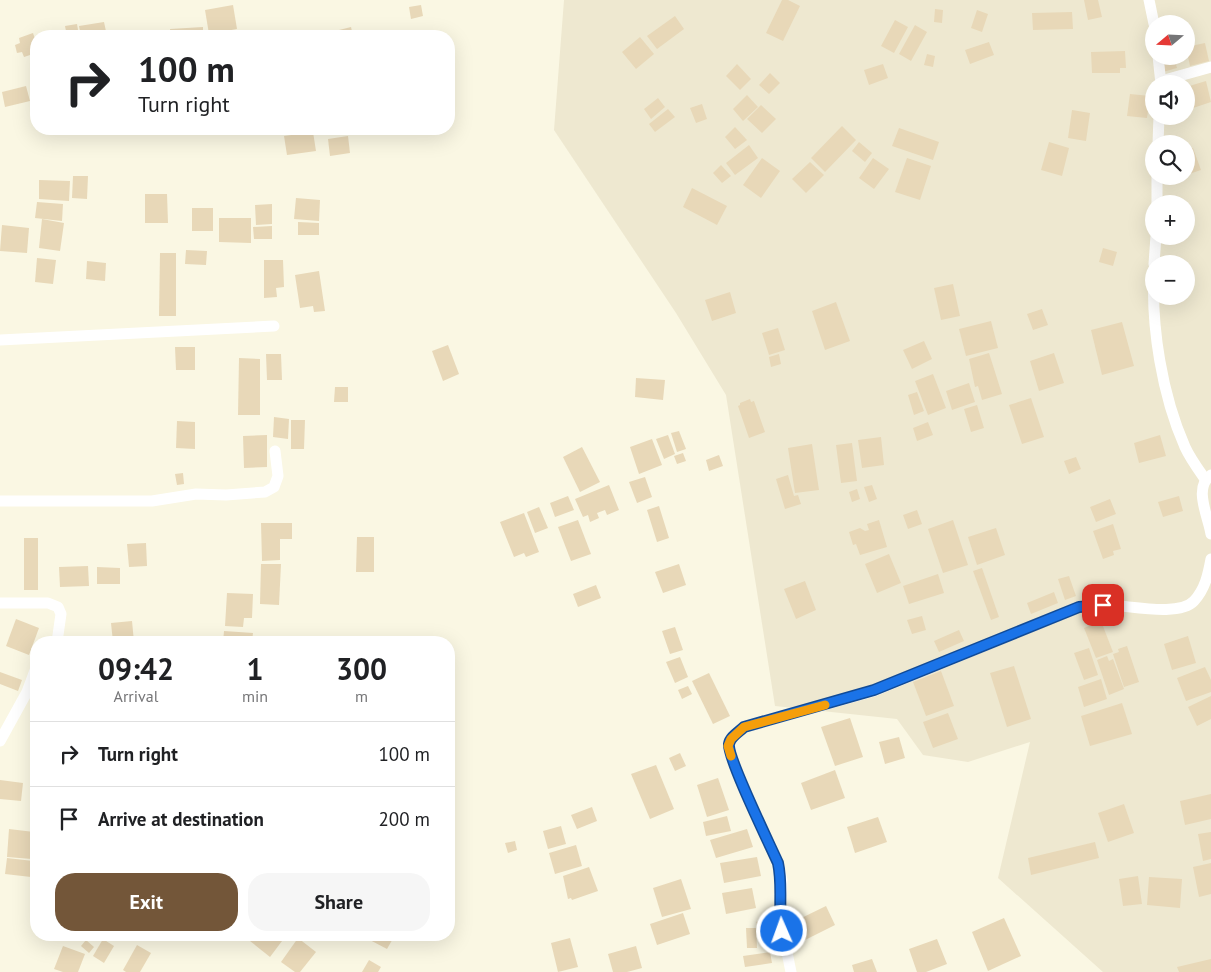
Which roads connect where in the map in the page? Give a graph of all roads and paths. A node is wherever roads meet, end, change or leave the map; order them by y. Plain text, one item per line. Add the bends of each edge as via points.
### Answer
1 (1149, 0) edge
2 (1152, 15) edge
3 (1211, 67) edge
4 (1186, 75) edge
5 (1153, 305) edge
6 (274, 326) dead end
7 (0, 340) edge
8 (275, 451) dead end
9 (1208, 477) edge
10 (0, 501) edge
11 (1211, 534) edge
12 (1211, 559) edge
13 (0, 602) edge
14 (58, 636) edge
15 (30, 684) edge
16 (0, 741) edge
17 (791, 972) edge

1 - 2 street
3 - 4 street
5 - 9 street via 1164,385 1174,420 1186,449
6 - 7 street
8 - 10 street via 278,476 274,487 265,492 226,496 196,494 152,500
9 - 11 street via 1201,490
12 - 17 street via 1207,582 1187,606 1173,609 1103,605 1079,607 874,690 744,727 731,739 728,746 734,764 778,863 782,880 780,918
13 - 14 street via 48,603 58,607 62,614
15 - 16 street

